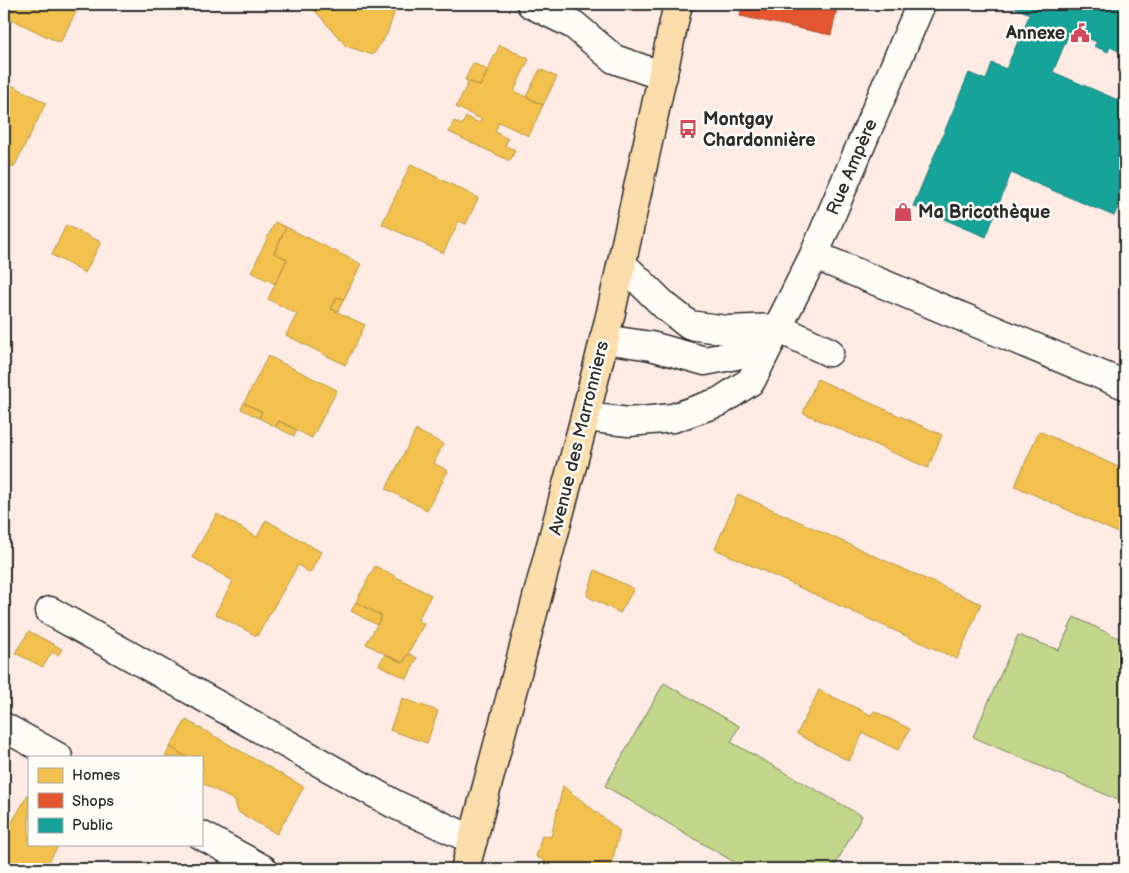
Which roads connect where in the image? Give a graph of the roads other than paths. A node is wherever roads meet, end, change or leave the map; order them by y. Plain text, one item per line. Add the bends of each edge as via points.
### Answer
1 (531, 4) edge
2 (678, 4) edge
3 (921, 4) edge
4 (663, 76) junction
5 (814, 255) junction
6 (622, 264) junction
7 (778, 328) junction
8 (604, 339) junction
9 (829, 352) dead end
10 (1125, 384) edge
11 (585, 417) junction
12 (50, 611) dead end
13 (4, 727) edge
14 (56, 756) edge
15 (202, 837) edge
16 (473, 840) junction
17 (263, 869) edge
18 (465, 869) edge

1 - 4 street via 574,25 614,59
2 - 4 main road, Avenue des Marronniers
3 - 5 street, Rue Ampère
4 - 6 main road, Avenue des Marronniers
5 - 7 street, Rue Ampère
5 - 10 street
6 - 7 street via 665,306 689,324 727,330
6 - 8 main road, Avenue des Marronniers
7 - 8 street via 736,355 705,362 651,346
7 - 9 street
7 - 11 street, Rue Ampère via 751,381 719,402 673,418 629,422
8 - 11 main road, Avenue des Marronniers
11 - 16 main road, Avenue des Marronniers
12 - 16 street via 394,804
13 - 14 street
15 - 17 street
16 - 18 main road, Avenue des Marronniers

